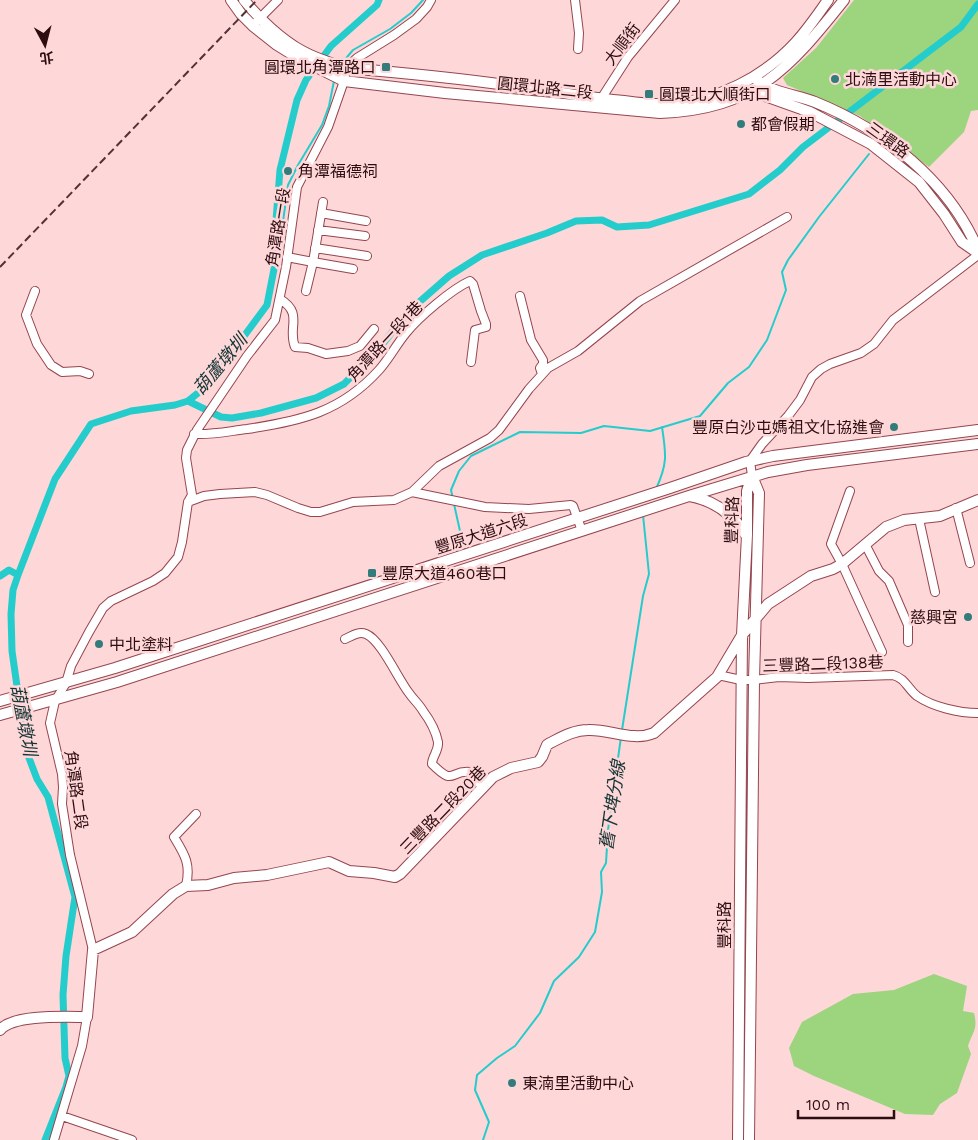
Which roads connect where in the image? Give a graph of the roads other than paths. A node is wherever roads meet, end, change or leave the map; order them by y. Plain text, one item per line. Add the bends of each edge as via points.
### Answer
1 (231, 0) edge
2 (244, 0) edge
3 (278, 0) edge
4 (431, 0) edge
5 (575, 0) edge
6 (675, 0) edge
7 (828, 0) edge
8 (844, 0) edge
9 (260, 18) junction
10 (252, 26) junction
11 (578, 49) dead end
12 (300, 54) junction
13 (346, 68) junction
14 (752, 77) junction
15 (344, 81) junction
16 (740, 84) junction
17 (762, 84) junction
18 (751, 92) junction
19 (601, 104) junction
20 (922, 178) junction
21 (323, 202) dead end
22 (321, 213) junction
23 (786, 217) dead end
24 (366, 220) dead end
25 (318, 230) junction
26 (365, 236) dead end
27 (315, 248) junction
28 (978, 253) edge
29 (367, 256) dead end
30 (287, 257) junction
31 (313, 262) junction
32 (354, 269) dead end
33 (35, 291) dead end
34 (306, 292) dead end
35 (520, 296) dead end
36 (280, 299) junction
37 (374, 329) dead end
38 (472, 362) dead end
39 (89, 374) dead end
40 (542, 374) junction
41 (978, 430) edge
42 (196, 432) junction
43 (978, 444) edge
44 (750, 460) junction
45 (752, 476) junction
46 (850, 491) dead end
47 (412, 492) junction
48 (690, 496) junction
49 (978, 500) edge
50 (188, 502) junction
51 (956, 508) junction
52 (578, 518) junction
53 (919, 519) junction
54 (582, 531) junction
55 (747, 535) junction
56 (865, 544) junction
57 (970, 563) dead end
58 (842, 564) junction
59 (935, 592) dead end
60 (757, 616) junction
61 (742, 635) junction
62 (345, 639) dead end
63 (908, 642) dead end
64 (882, 652) dead end
65 (718, 675) junction
66 (741, 680) junction
67 (754, 680) junction
68 (66, 683) junction
69 (2, 701) edge
70 (55, 701) junction
71 (978, 713) edge
72 (4, 715) edge
73 (482, 787) junction
74 (196, 814) dead end
75 (186, 886) junction
76 (93, 950) junction
77 (87, 1016) junction
78 (0, 1030) edge
79 (62, 1116) junction
80 (54, 1140) edge
81 (132, 1140) edge
82 (738, 1140) edge
83 (749, 1140) edge

1 - 10 street, 圓環北路二段
2 - 9 street, 圓環北路二段
3 - 9 street
4 - 13 street via 416,19
5 - 11 street via 580,33
6 - 19 street, 大順街 via 628,57
7 - 14 street, 圓環北路二段 via 796,42
8 - 17 street, 圓環北路二段 via 810,43
9 - 10 street
9 - 12 street, 圓環北路二段
10 - 12 street, 圓環北路二段 via 277,45
12 - 13 street, 圓環北路二段
12 - 15 street, 圓環北路二段
13 - 15 street, 角潭路一段
13 - 19 street, 圓環北路二段 via 515,86
14 - 16 street, 圓環北路二段
14 - 17 street, 三環路
15 - 19 street, 圓環北路二段 via 445,93
15 - 30 street, 角潭路一段 via 328,127 296,187
16 - 18 street, 三環路
16 - 19 street, 圓環北路二段 via 683,103
17 - 18 street, 圓環北路二段
17 - 20 street, 三環路 via 815,102 876,134
18 - 19 street, 圓環北路二段 via 719,104 660,113
18 - 20 street, 三環路 via 810,112 871,144
20 - 28 street, 三環路 via 962,242
21 - 22 street
22 - 24 street
22 - 25 street
23 - 40 street via 640,301 578,351
25 - 26 street
25 - 27 street
27 - 29 street
27 - 31 street
28 - 44 street via 893,320 874,344 861,353 830,364 812,377 800,400
30 - 31 street
30 - 36 street, 角潭路一段
31 - 32 street
31 - 34 street
33 - 39 street via 26,315 37,344 51,365 62,372
35 - 40 street via 531,340 543,360 539,371
36 - 37 street via 292,309 295,347 326,354 348,351 360,346
36 - 42 street, 角潭路一段 via 275,320
38 - 42 street, 角潭路一段1巷 via 475,330 486,327 486,324 474,284 470,281 454,289 414,324 380,369 341,402 286,424 208,435
40 - 47 street via 499,430 439,466
41 - 44 street, 豐原大道六段 via 799,451
42 - 50 street, 角潭路二段 via 186,458 192,495
43 - 45 street, 豐原大道六段 via 807,465
44 - 45 street
44 - 52 street, 豐原大道六段
45 - 48 street, 豐原大道六段
45 - 55 street, 豐科路 via 747,491
45 - 60 street, 豐科路 via 759,492
46 - 58 street via 830,544
47 - 50 street via 394,500 353,502 320,512 298,508 255,492 212,495
47 - 52 street via 485,507 529,509 571,505
48 - 54 street, 豐原大道六段
48 - 55 street via 704,499 724,510
49 - 51 street, 三豐路二段20巷
50 - 68 street, 角潭路二段 via 182,542 174,562 164,574 103,608 71,666
51 - 53 street, 三豐路二段20巷 via 940,516
51 - 57 street
52 - 54 street
52 - 68 street, 豐原大道六段
53 - 56 street, 三豐路二段20巷 via 891,525
53 - 59 street
54 - 70 street, 豐原大道六段
55 - 61 street, 豐科路
56 - 58 street, 三豐路二段20巷
56 - 63 street via 879,571 889,582 908,625
58 - 60 street, 三豐路二段20巷 via 810,576 768,604
58 - 64 street
60 - 61 street, 三豐路二段20巷
60 - 67 street, 豐科路
61 - 65 street, 三豐路二段20巷
61 - 66 street, 豐科路
62 - 73 street via 360,633 372,638 385,654 434,731 438,749 432,764 443,775 470,772
65 - 66 street, 三豐路二段138巷
65 - 73 street, 三豐路二段20巷 via 654,732 644,737 579,731 546,745 538,762 499,773
66 - 67 street, 三豐路二段138巷
66 - 82 street, 豐科路
67 - 71 street, 三豐路二段138巷 via 779,676 893,675 901,678 926,701
67 - 83 street, 豐科路
68 - 69 street, 豐原大道六段
68 - 70 street, 角潭路二段
70 - 72 street, 豐原大道六段
70 - 76 street, 角潭路二段 via 50,722 64,787 62,804 67,838
73 - 75 street, 三豐路二段20巷 via 397,876 349,871 329,862 208,885
74 - 75 street via 174,837 188,864
75 - 76 street via 172,894 132,932
76 - 77 street, 角潭路二段
77 - 78 street via 39,1018 16,1022
77 - 79 street, 角潭路二段
79 - 80 street, 角潭路二段
79 - 81 street

